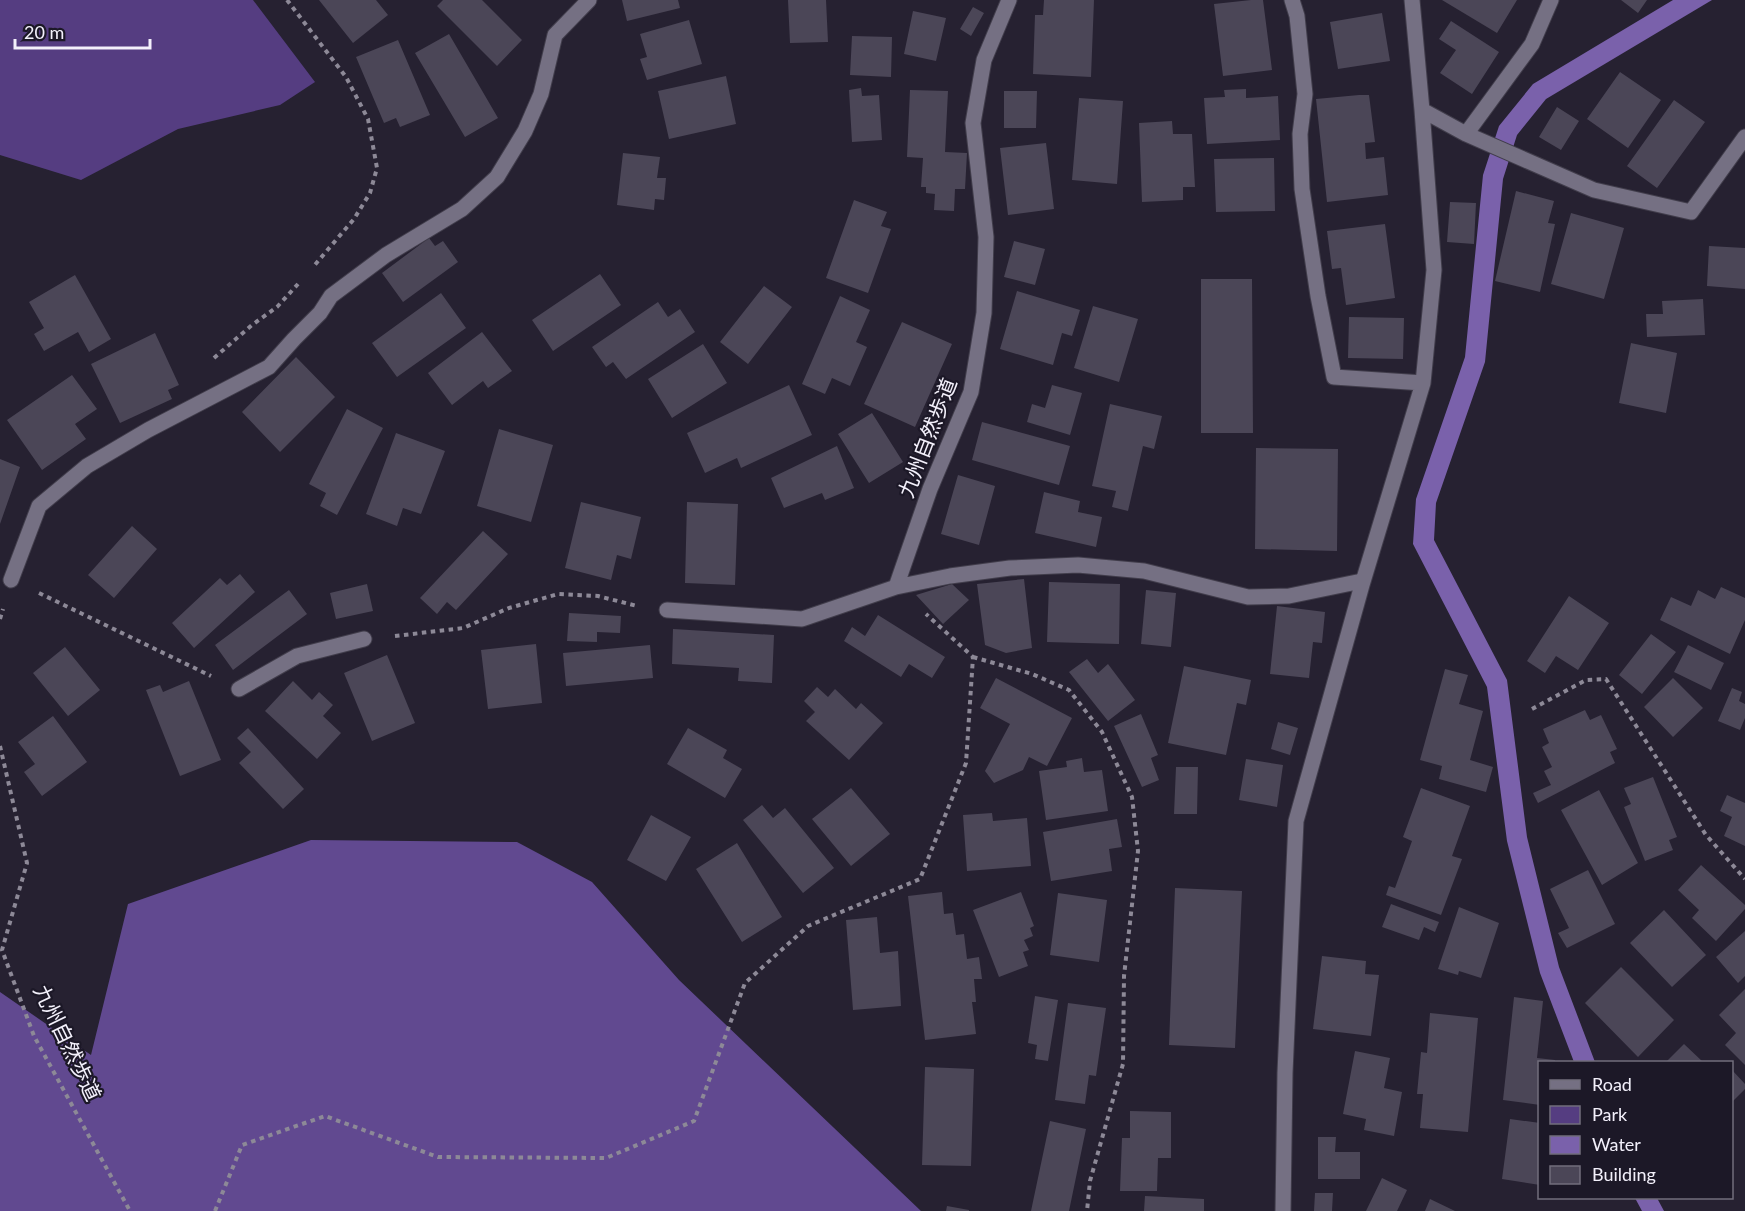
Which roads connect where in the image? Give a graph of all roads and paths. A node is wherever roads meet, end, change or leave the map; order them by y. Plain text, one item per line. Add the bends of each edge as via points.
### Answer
1 (287, 0) edge
2 (589, 0) edge
3 (1009, 0) edge
4 (1292, 0) edge
5 (1413, 0) edge
6 (1551, 0) edge
7 (1422, 110) junction
8 (1466, 134) junction
9 (1745, 137) edge
10 (312, 269) dead end
11 (305, 277) dead end
12 (1423, 383) junction
13 (194, 405) junction
14 (11, 580) joint
15 (1362, 585) junction
16 (896, 587) junction
17 (668, 610) joint
18 (364, 639) joint
19 (973, 657) junction
20 (239, 689) joint
21 (1532, 709) dead end
22 (0, 746) edge
23 (1745, 879) edge
24 (130, 1211) edge
25 (215, 1211) edge
26 (1087, 1211) edge
27 (1283, 1211) edge

1 - 10 path via 346,77 368,119 377,168 370,193 354,219
2 - 13 street via 555,35 541,94 525,131 497,177 462,209 386,255 331,296 269,367
3 - 16 street, 九州自然歩道 via 984,60 973,123 986,237 984,313 970,392
4 - 12 street via 1305,94 1300,134 1302,189 1334,377
5 - 7 street
6 - 8 street via 1532,44
7 - 8 street
7 - 12 street via 1434,270
8 - 9 street via 1594,189 1691,212
11 - 13 path via 277,307 203,368
12 - 15 street
13 - 14 street via 87,466 39,506
14 - 20 path
15 - 16 street via 1357,582 1289,596 1248,597 1144,571 1078,564 1010,568
15 - 27 street via 1296,821
16 - 17 street via 802,619
16 - 19 path
17 - 18 path via 598,596 558,594 509,608 464,628
18 - 20 street via 297,656
19 - 25 path via 966,763 920,879 808,926 744,982 694,1121 606,1158 438,1157 324,1116 242,1144
19 - 26 path via 1032,674 1069,690 1102,732 1132,797 1138,851 1124,976 1123,1064 1089,1181
21 - 23 path via 1586,680 1606,679 1706,835
22 - 24 path, 九州自然歩道 via 27,863 2,950 34,1036

